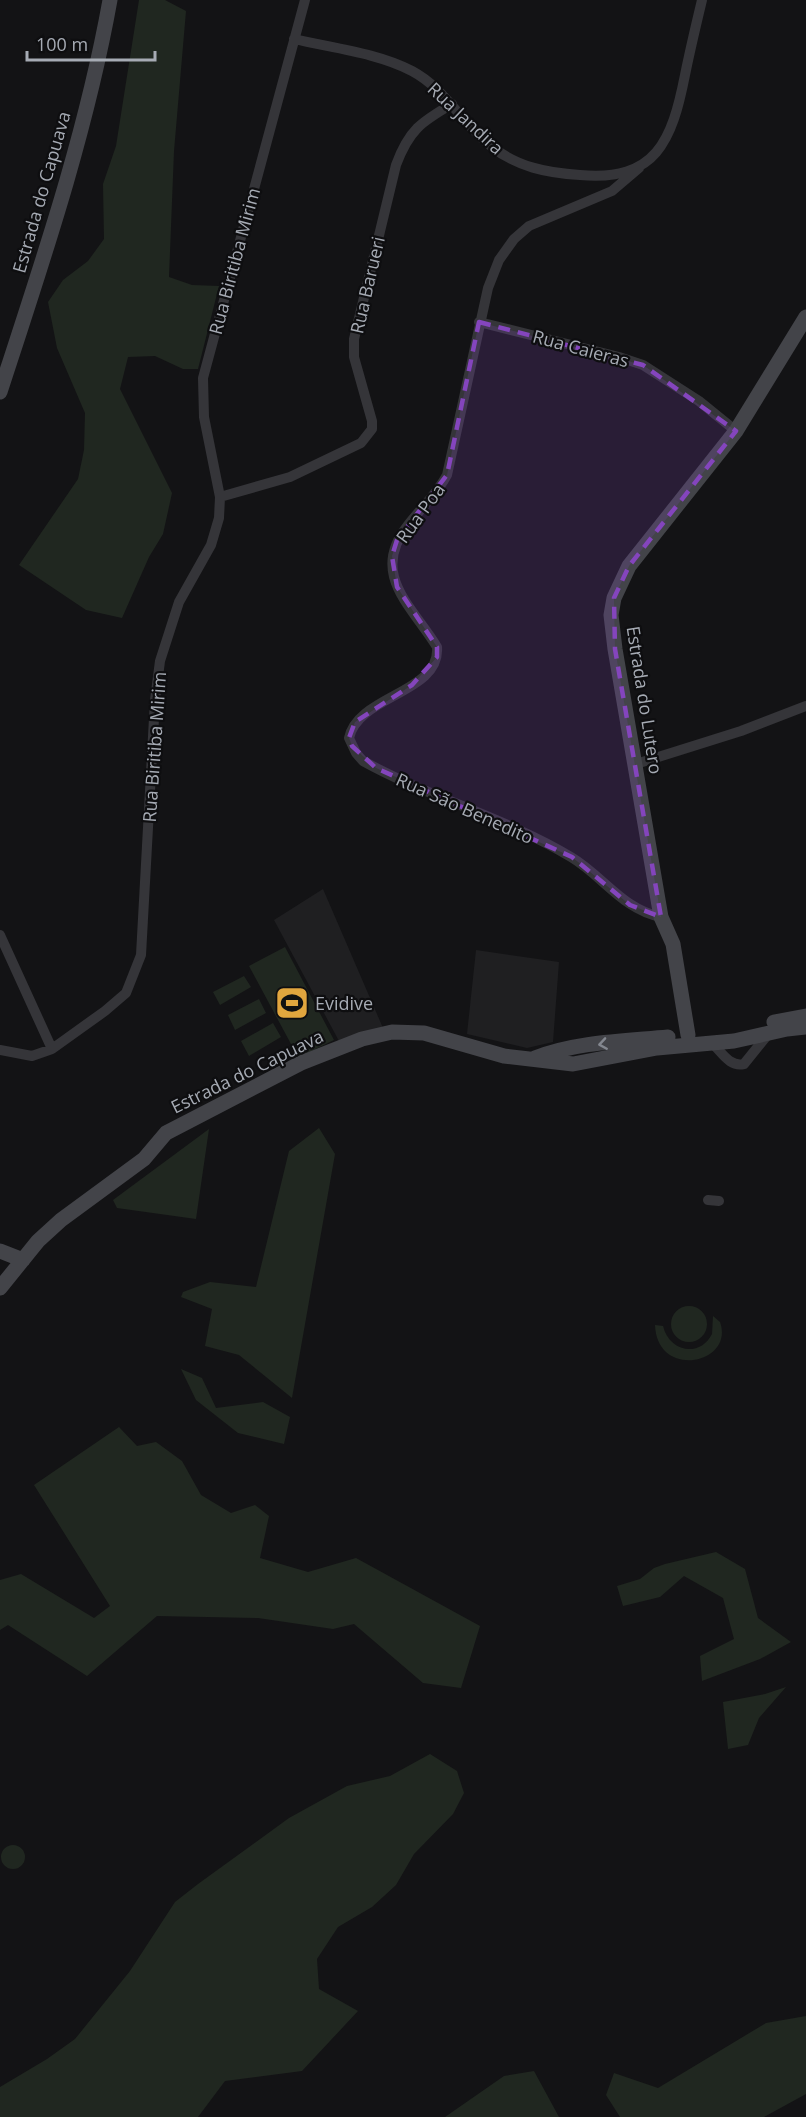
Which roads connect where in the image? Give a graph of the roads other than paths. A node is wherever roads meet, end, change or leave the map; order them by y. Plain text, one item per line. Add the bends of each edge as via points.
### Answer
1 (110, 0) edge
2 (305, 0) edge
3 (702, 0) edge
4 (294, 39) junction
5 (452, 104) junction
6 (639, 168) junction
7 (604, 177) junction
8 (612, 191) junction
9 (806, 316) edge
10 (479, 322) junction
11 (0, 392) edge
12 (736, 431) junction
13 (220, 497) junction
14 (412, 685) joint
15 (806, 706) edge
16 (636, 764) junction
17 (661, 917) junction
18 (0, 935) edge
19 (806, 1016) edge
20 (806, 1027) edge
21 (770, 1032) junction
22 (685, 1036) junction
23 (713, 1044) junction
24 (52, 1049) junction
25 (0, 1050) edge
26 (580, 1056) junction
27 (0, 1251) edge
28 (23, 1260) junction
29 (0, 1288) edge

1 - 11 street, Estrada do Capuava via 64,196
2 - 4 street, Rua Biritiba Mirim
3 - 6 street, Rua Jandira via 672,130 660,151
4 - 5 street, Rua Jandira via 412,71
4 - 13 street, Rua Biritiba Mirim via 202,378 204,417
5 - 7 street, Rua Jandira via 489,145 511,159 557,173
5 - 13 street, Rua Barueri via 413,130 405,141 357,323 354,357 370,408 372,429 361,443 290,477
6 - 7 street, Rua Jandira
6 - 8 street, Rua Jandira
7 - 8 street
8 - 10 street, Rua Jandira via 529,226 514,239 495,269
9 - 12 street, Estrada do Lutero
10 - 12 street, Rua Caieras via 643,365 699,401
10 - 14 street, Rua Poa via 447,475 397,540 392,556 397,587 436,647 434,664
12 - 16 street, Estrada do Lutero via 629,566 614,598 611,615 615,649
13 - 24 street, Rua Biritiba Mirim via 211,545 179,602 160,661 141,955 126,993
14 - 17 street, Rua São Benedito via 355,722 349,738 363,761 572,857 630,905
15 - 16 street
16 - 17 street, Estrada do Lutero
17 - 22 street, Estrada do Lutero via 673,944
18 - 24 street
19 - 22 street, Estrada do Capuava via 728,1033
20 - 21 street, Estrada do Capuava
21 - 23 street, Estrada do Capuava
21 - 23 street via 744,1064 732,1064
22 -> 26 street, Estrada do Capuava
23 - 26 street, Estrada do Capuava
24 - 25 street via 32,1056
26 - 28 street, Estrada do Capuava via 554,1063 532,1060 409,1032 392,1032 341,1047 234,1096 166,1133 144,1159 61,1220
27 - 28 street
28 - 29 street, Estrada do Capuava

